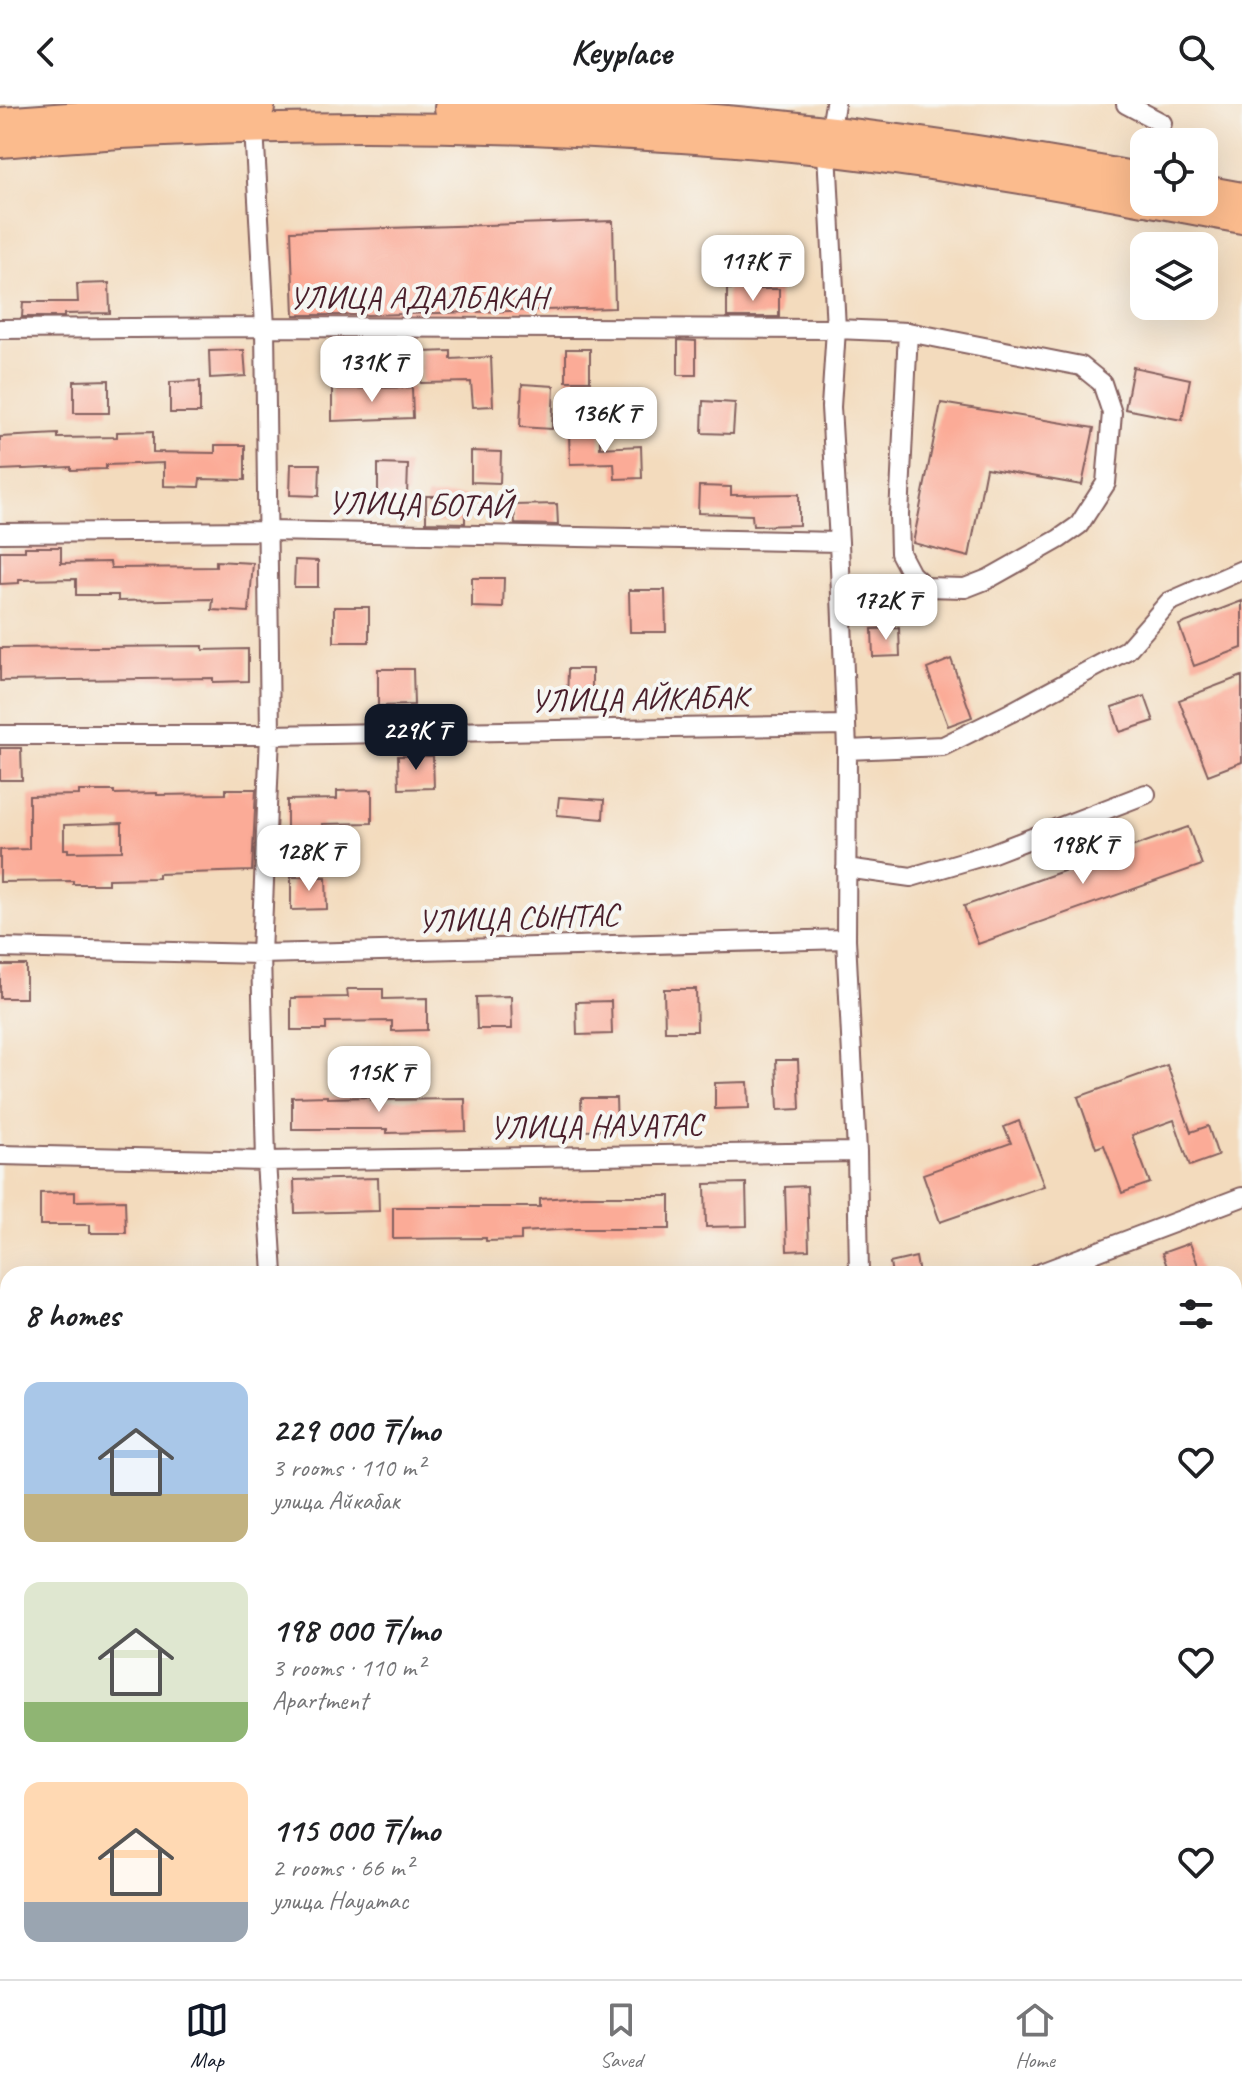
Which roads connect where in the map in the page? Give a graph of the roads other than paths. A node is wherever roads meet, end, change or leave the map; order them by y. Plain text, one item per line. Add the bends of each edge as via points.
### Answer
1 (1126, 104) edge
2 (0, 122) edge
3 (1162, 123) dead end
4 (254, 127) junction
5 (831, 128) edge
6 (0, 143) edge
7 (1130, 175) edge
8 (1218, 193) edge
9 (1242, 197) edge
10 (1130, 198) edge
11 (1218, 215) edge
12 (1242, 219) edge
13 (265, 327) junction
14 (0, 329) edge
15 (836, 329) junction
16 (908, 332) junction
17 (268, 531) junction
18 (0, 533) edge
19 (839, 542) junction
20 (1242, 570) edge
21 (846, 725) junction
22 (0, 735) edge
23 (270, 735) junction
24 (847, 750) junction
25 (1146, 794) dead end
26 (846, 868) junction
27 (846, 939) junction
28 (0, 948) edge
29 (261, 954) junction
30 (857, 1152) junction
31 (0, 1155) edge
32 (266, 1161) junction
33 (1242, 1197) edge
34 (273, 1266) edge
35 (859, 1266) edge
36 (1059, 1266) edge

1 - 3 street
2 - 5 main road via 151,111 464,108 652,113
4 - 5 main road via 463,127 684,137
4 - 6 main road
4 - 13 street
5 - 7 main road
5 - 10 main road via 1011,176
5 - 15 street
8 - 9 main road
11 - 12 main road
13 - 14 street, УЛИЦА АДАЛБАКАН
13 - 15 street, УЛИЦА АДАЛБАКАН
13 - 17 street
15 - 16 street, УЛИЦА АДАЛБАКАН
15 - 19 street via 831,407
16 - 16 street, УЛИЦА АДАЛБАКАН via 1081,366 1102,383 1112,413 1106,483 1079,525 965,588 925,587 900,553
17 - 18 street, УЛИЦА БОТАЙ
17 - 19 street, УЛИЦА БОТАЙ
17 - 23 street
19 - 21 street
20 - 24 street via 1169,602 1127,650 943,746
21 - 23 street, УЛИЦА АЙКАБАК
21 - 24 street
22 - 23 street, УЛИЦА АЙКАБАК
23 - 29 street
24 - 26 street
25 - 26 street via 993,853 911,877
26 - 27 street
27 - 29 street, УЛИЦА СЫНТАС
27 - 30 street
28 - 29 street, УЛИЦА СЫНТАС
29 - 32 street
30 - 32 street, УЛИЦА НАУАТАС
30 - 35 street
31 - 32 street, УЛИЦА НАУАТАС
32 - 34 street
33 - 36 street

